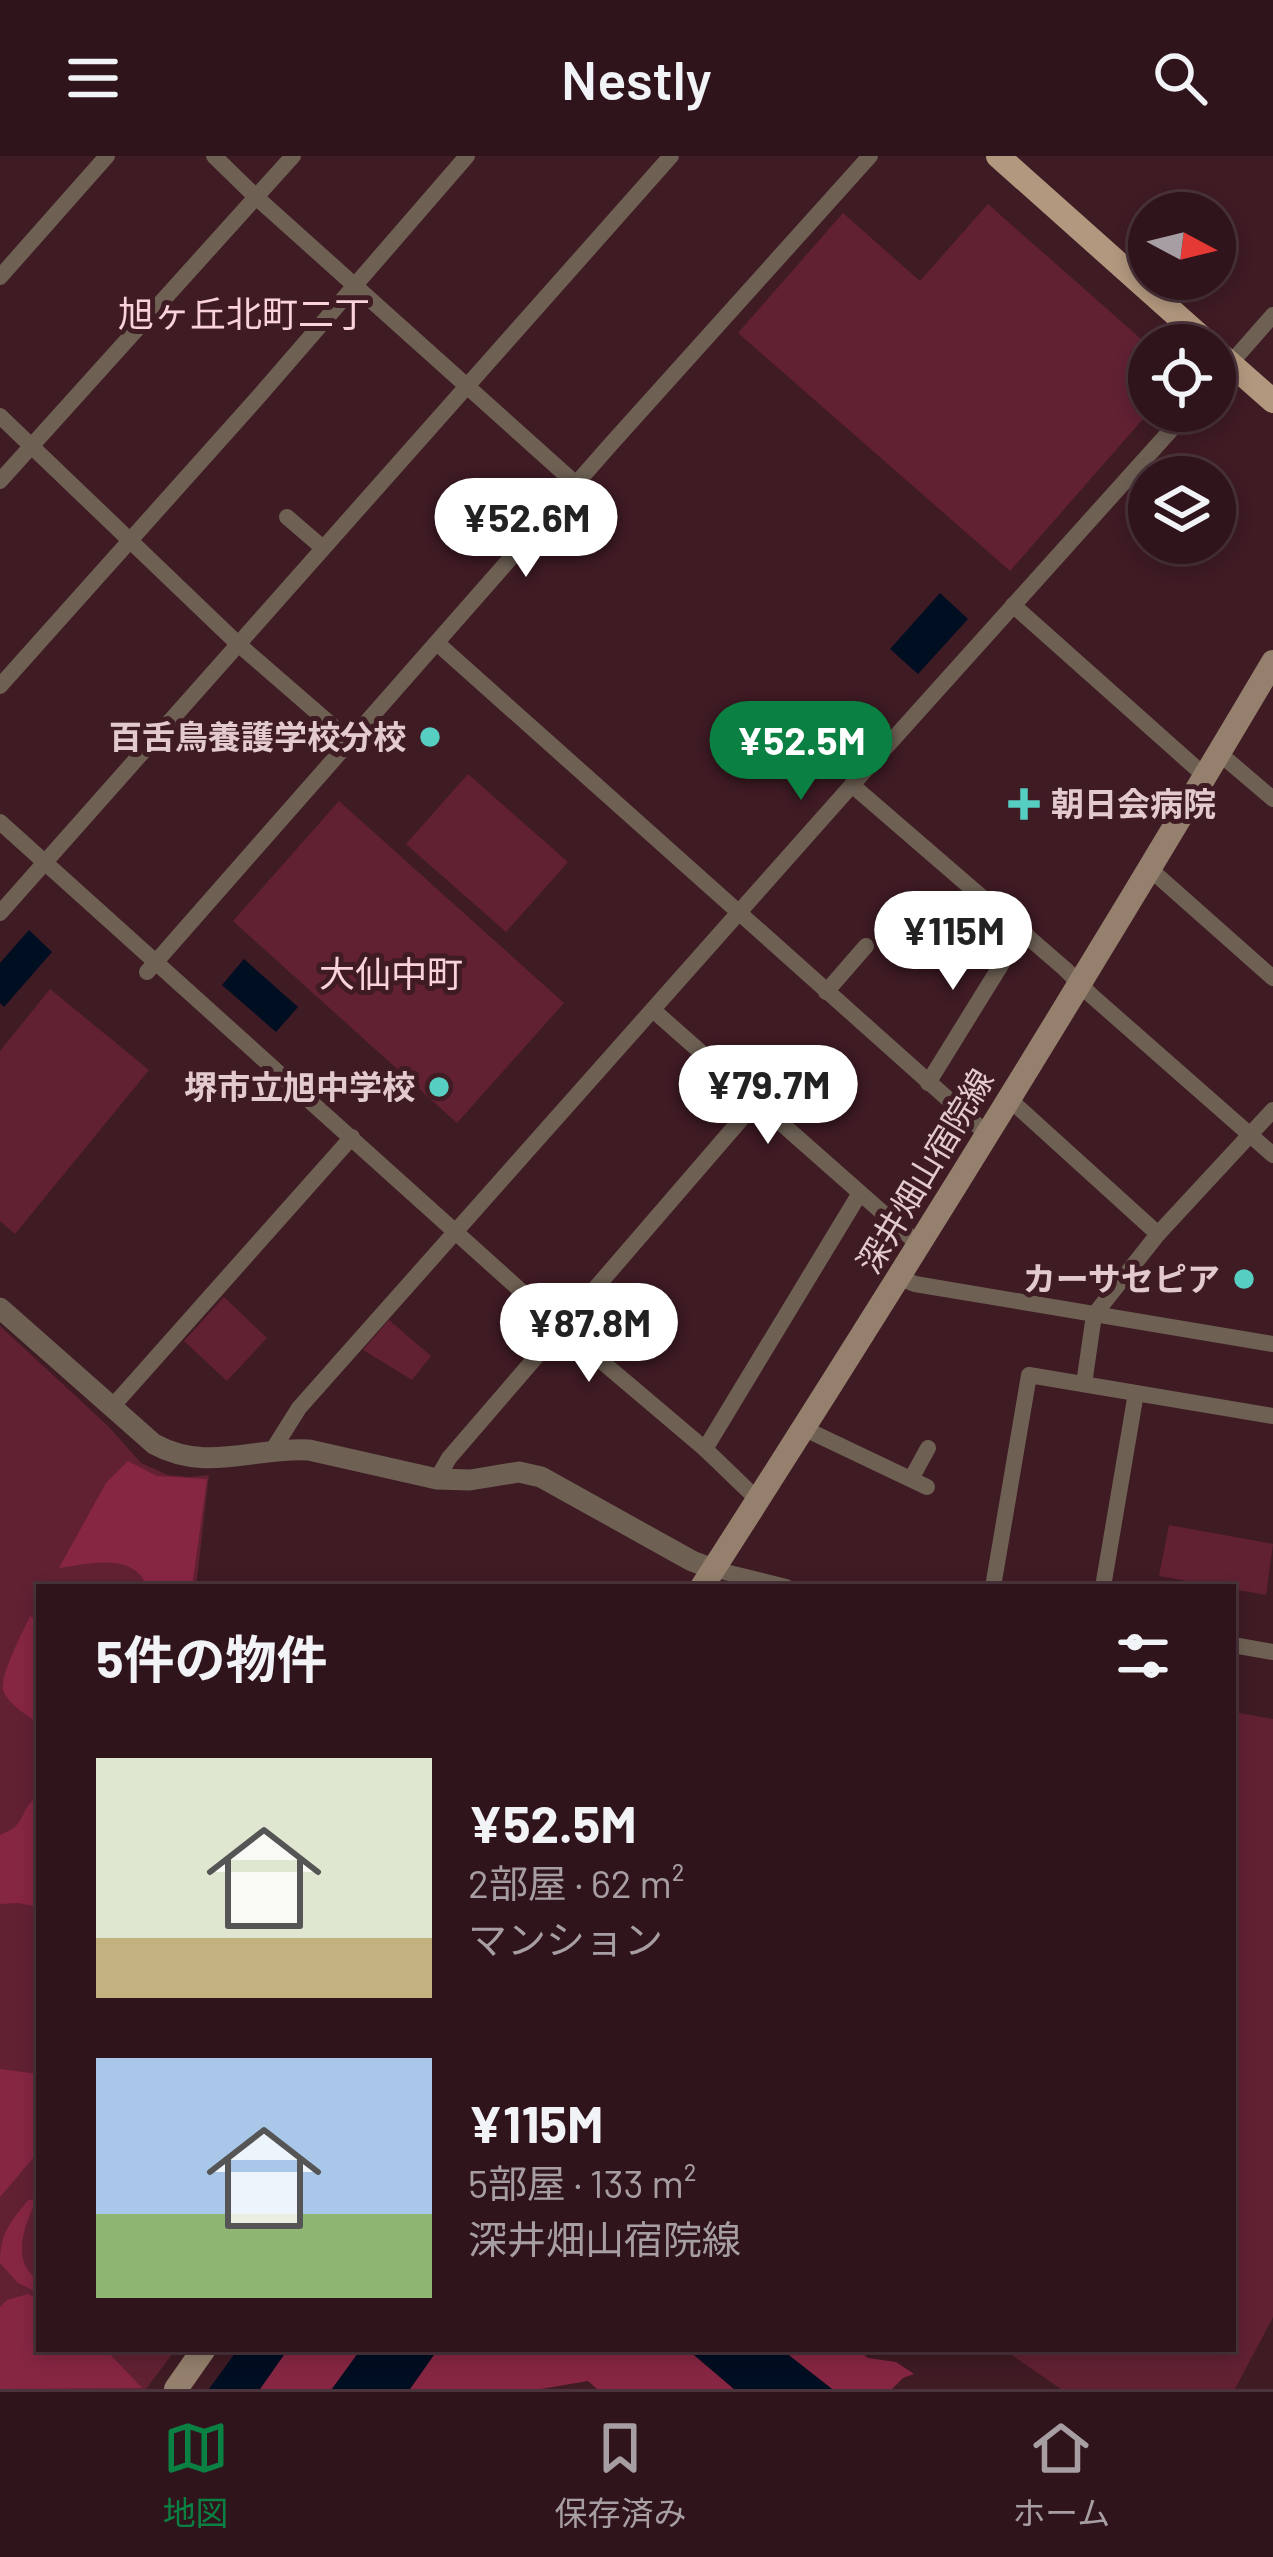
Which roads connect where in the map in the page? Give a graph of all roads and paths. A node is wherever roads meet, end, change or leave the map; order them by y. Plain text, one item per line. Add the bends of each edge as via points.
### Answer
1 (107, 156) edge
2 (214, 156) edge
3 (293, 156) edge
4 (467, 156) edge
5 (671, 156) edge
6 (870, 156) edge
7 (998, 156) edge
8 (256, 197) junction
9 (0, 277) edge
10 (354, 286) junction
11 (1273, 315) edge
12 (1179, 324) edge
13 (1236, 345) edge
14 (1236, 373) edge
15 (466, 386) junction
16 (1273, 401) edge
17 (0, 416) edge
18 (1169, 432) edge
19 (31, 446) junction
20 (0, 481) edge
21 (576, 484) junction
22 (287, 517) dead end
23 (129, 542) junction
24 (322, 548) junction
25 (1013, 605) junction
26 (237, 643) junction
27 (436, 643) junction
28 (1273, 662) edge
29 (0, 686) edge
30 (350, 741) junction
31 (1219, 753) junction
32 (1205, 776) junction
33 (852, 785) junction
34 (1273, 799) edge
35 (0, 822) edge
36 (45, 862) junction
37 (1150, 869) junction
38 (0, 913) edge
39 (739, 914) junction
40 (1022, 931) junction
41 (866, 946) dead end
42 (151, 967) junction
43 (1273, 978) edge
44 (1079, 983) junction
45 (826, 992) junction
46 (653, 1010) junction
47 (928, 1083) junction
48 (1008, 1098) junction
49 (756, 1102) junction
50 (1273, 1109) edge
51 (986, 1133) junction
52 (1249, 1135) junction
53 (352, 1137) junction
54 (1273, 1155) edge
55 (860, 1192) junction
56 (457, 1232) junction
57 (1158, 1234) junction
58 (918, 1244) junction
59 (898, 1277) junction
60 (0, 1308) edge
61 (1094, 1315) junction
62 (561, 1327) junction
63 (1273, 1344) edge
64 (1084, 1384) junction
65 (1136, 1393) junction
66 (112, 1407) junction
67 (1273, 1416) edge
68 (803, 1428) junction
69 (928, 1448) dead end
70 (705, 1449) junction
71 (272, 1451) junction
72 (437, 1479) junction
73 (758, 1500) junction
74 (707, 1578) edge
75 (760, 1584) edge
76 (994, 1584) edge
77 (1104, 1584) edge
78 (1236, 1645) edge
79 (1272, 1646) edge
80 (202, 2352) edge
81 (176, 2389) edge

1 - 9 street
2 - 8 street
3 - 8 street
4 - 10 street
5 - 15 street
6 - 21 street
7 - 12 main road
8 - 10 street
8 - 19 street
10 - 15 street
10 - 23 street
11 - 13 street
14 - 16 main road
15 - 21 street
15 - 24 street
17 - 19 street
18 - 25 street
19 - 20 street
19 - 23 street
21 - 27 street
22 - 24 street
23 - 26 street
23 - 29 street
24 - 26 street
25 - 32 street
25 - 33 street
26 - 30 street
26 - 36 street
27 - 30 street
27 - 39 street
28 - 31 main road, 深井畑山宿院線
30 - 42 street
31 - 32 main road, 深井畑山宿院線
31 - 34 street
32 - 37 main road, 深井畑山宿院線
33 - 39 street
33 - 40 street
35 - 36 street
36 - 38 street
36 - 42 street
37 - 43 street
37 - 44 main road, 深井畑山宿院線
39 - 45 street
39 - 46 street
40 - 44 street
40 - 47 street
41 - 45 street
42 - 53 street
44 - 48 main road, 深井畑山宿院線
44 - 52 street
45 - 47 street
46 - 49 street
46 - 56 street
47 - 51 street
48 - 51 main road, 深井畑山宿院線
48 - 57 street
49 - 55 street
49 - 62 street
50 - 52 street
51 - 58 main road, 深井畑山宿院線
52 - 54 street
52 - 57 street
53 - 56 street
53 - 66 street
55 - 58 street
55 - 70 street
56 - 62 street
56 - 71 street via 299,1408
57 - 61 street
58 - 59 main road, 深井畑山宿院線
59 - 61 street
59 - 68 main road, 深井畑山宿院線
60 - 66 street
61 - 63 street
61 - 64 street
62 - 70 street
62 - 72 street
64 - 65 street
64 - 76 street via 1029,1375
65 - 67 street
65 - 77 street
66 - 71 street via 173,1454 216,1460
68 - 69 street via 919,1483
68 - 73 main road, 深井畑山宿院線
70 - 73 street
71 - 72 street via 309,1450
72 - 74 street via 541,1477 692,1561
73 - 74 main road, 深井畑山宿院線
74 - 75 street
78 - 79 street
80 - 81 main road

